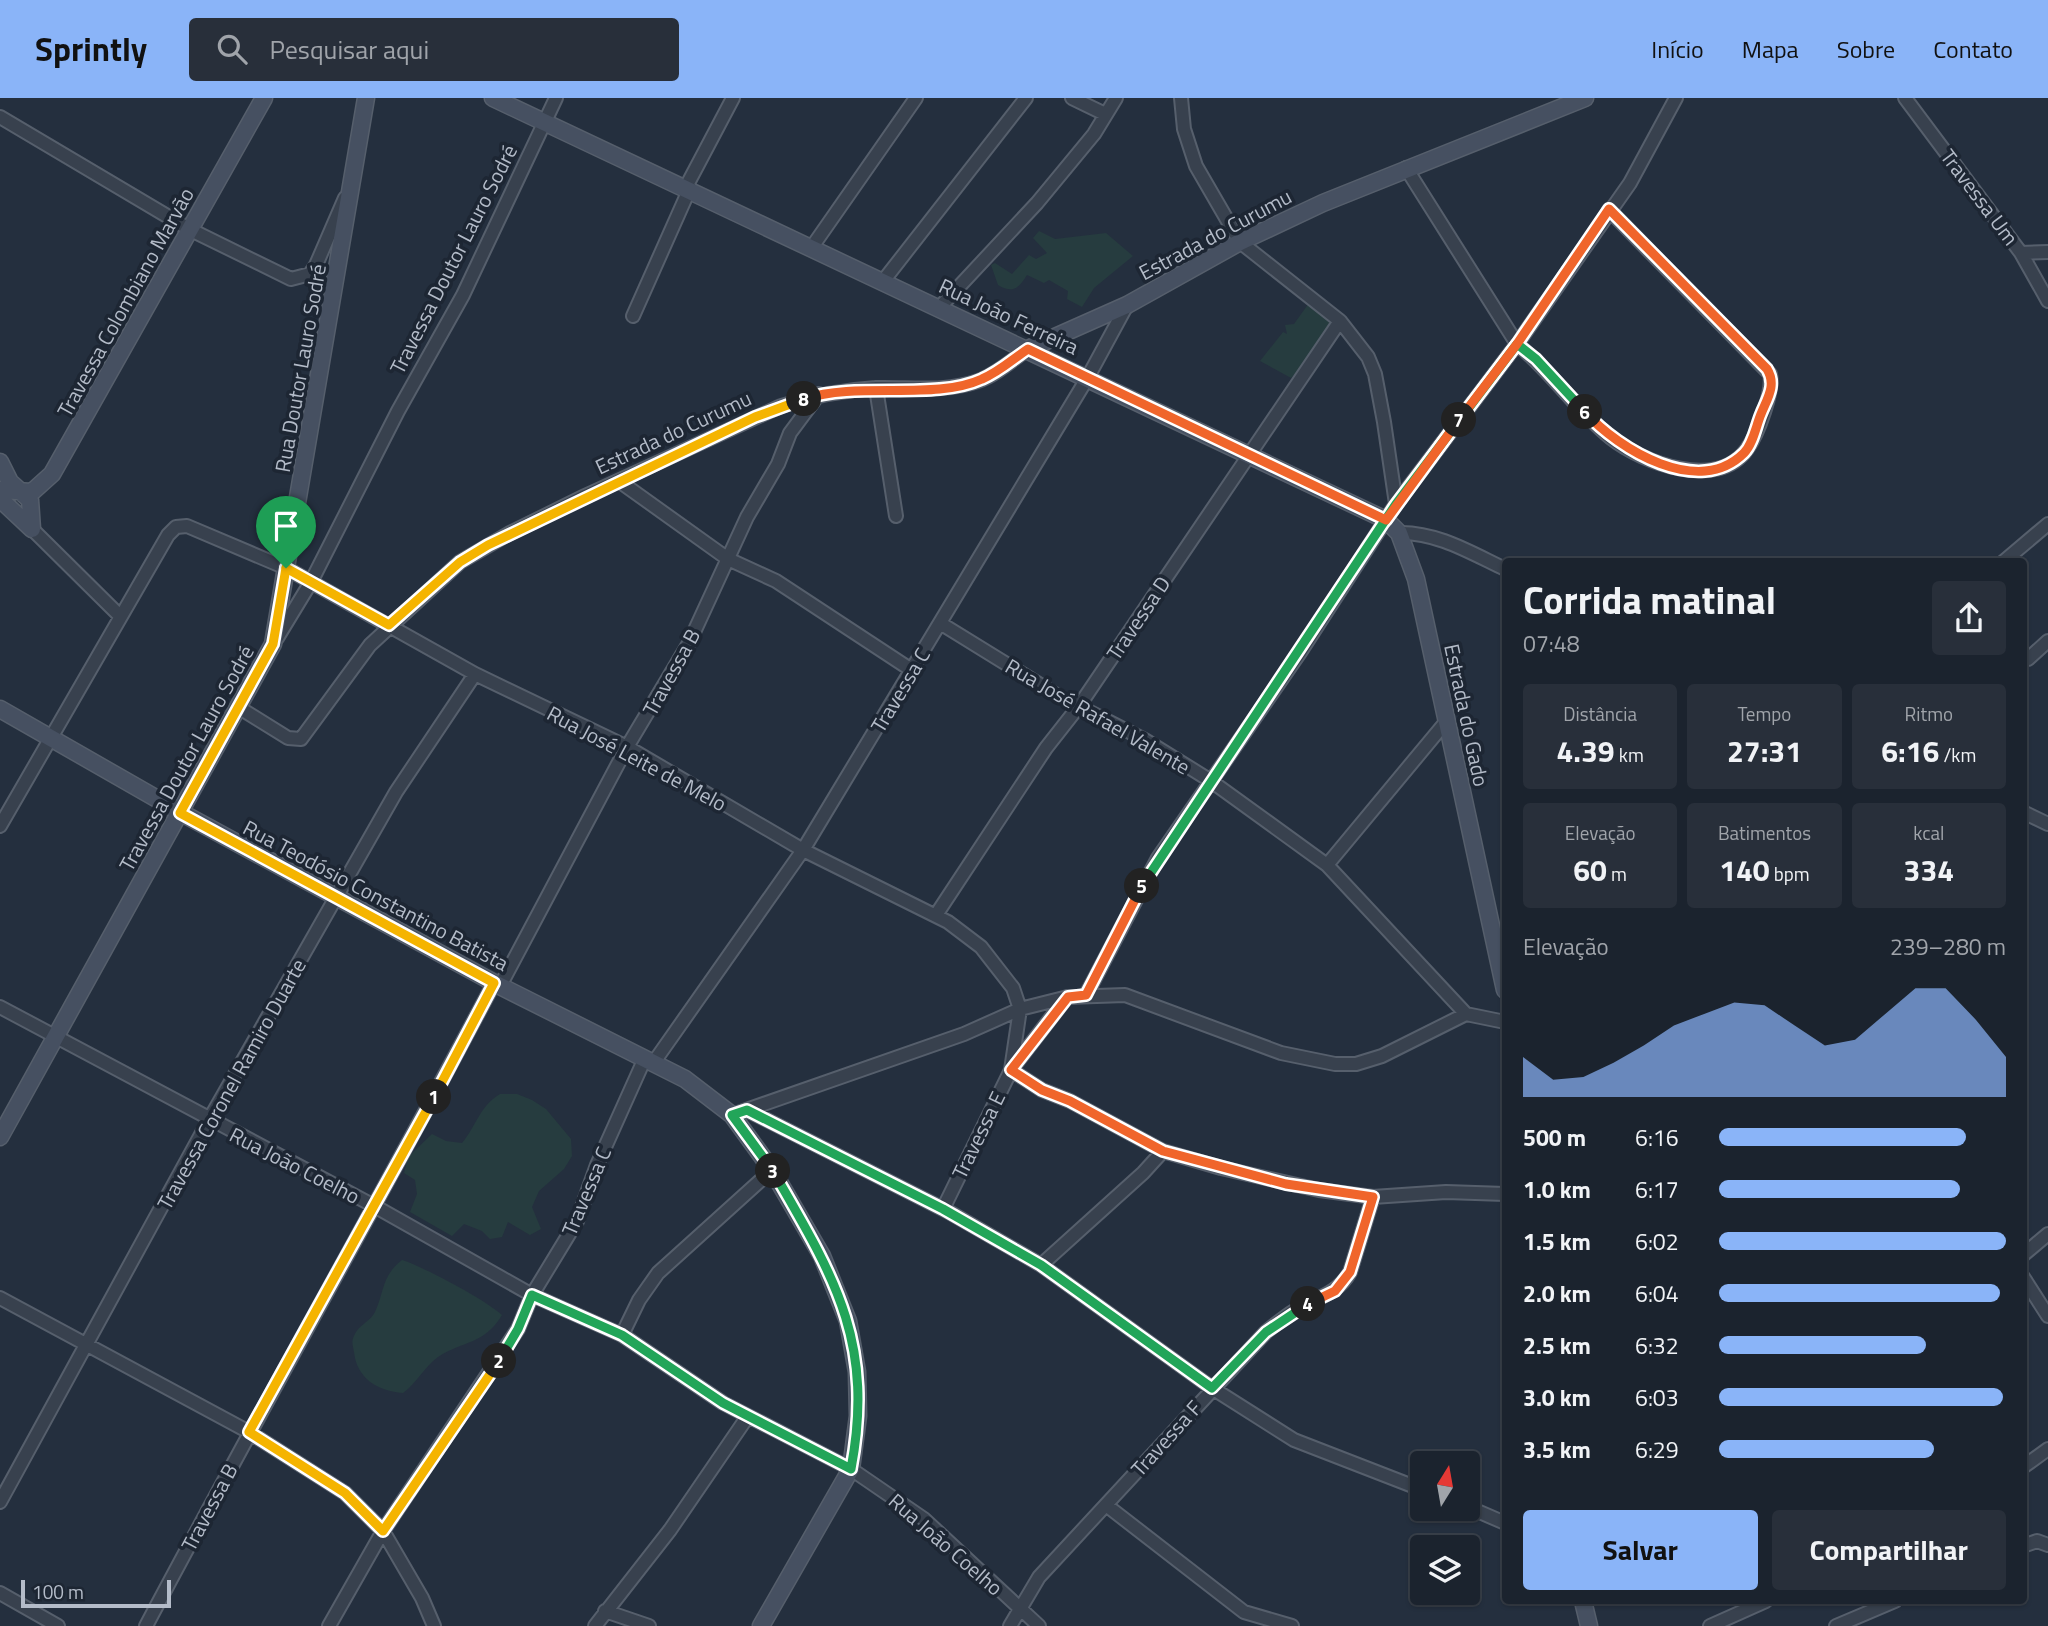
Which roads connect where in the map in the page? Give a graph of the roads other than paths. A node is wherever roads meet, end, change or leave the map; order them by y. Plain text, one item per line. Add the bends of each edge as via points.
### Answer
1 (366, 98) edge
2 (493, 98) edge
3 (556, 98) edge
4 (733, 98) edge
5 (916, 98) edge
6 (1026, 98) edge
7 (1072, 98) edge
8 (1116, 98) edge
9 (1181, 98) edge
10 (1585, 98) edge
11 (1676, 98) edge
12 (1905, 98) edge
13 (262, 99) edge
14 (1105, 114) junction
15 (0, 117) edge
16 (545, 122) junction
17 (1406, 168) junction
18 (353, 178) junction
19 (688, 188) junction
20 (1609, 209) junction
21 (189, 229) junction
22 (1240, 242) junction
23 (812, 247) junction
24 (2048, 252) edge
25 (2021, 253) junction
26 (884, 280) junction
27 (2048, 301) edge
28 (1127, 305) junction
29 (940, 307) junction
30 (633, 316) dead end
31 (1340, 321) junction
32 (1517, 344) junction
33 (1028, 349) junction
34 (1088, 377) junction
35 (876, 388) junction
36 (819, 394) junction
37 (1247, 454) junction
38 (0, 462) edge
39 (619, 481) junction
40 (0, 490) edge
41 (26, 494) junction
42 (0, 499) edge
43 (1396, 504) junction
44 (896, 516) dead end
45 (1386, 520) junction
46 (2048, 524) edge
47 (32, 529) junction
48 (1399, 533) junction
49 (2008, 558) edge
50 (728, 559) junction
51 (286, 568) junction
52 (1502, 568) edge
53 (311, 582) junction
54 (120, 616) junction
55 (940, 623) junction
56 (389, 625) junction
57 (2048, 642) edge
58 (273, 644) junction
59 (2028, 659) dead end
60 (913, 671) junction
61 (475, 674) junction
62 (1079, 706) junction
63 (239, 707) junction
64 (0, 709) edge
65 (1445, 723) junction
66 (50, 736) junction
67 (627, 747) junction
68 (1211, 780) junction
69 (180, 813) junction
70 (2027, 814) edge
71 (2048, 824) edge
72 (0, 826) edge
73 (803, 850) junction
74 (1326, 865) junction
75 (337, 898) junction
76 (936, 915) junction
77 (1502, 977) edge
78 (497, 984) junction
79 (1086, 995) junction
80 (1068, 997) junction
81 (0, 1007) edge
82 (1020, 1009) junction
83 (1466, 1014) junction
84 (1502, 1021) edge
85 (55, 1039) junction
86 (649, 1060) junction
87 (1011, 1070) junction
88 (740, 1113) junction
89 (209, 1120) junction
90 (0, 1137) edge
91 (1163, 1151) junction
92 (772, 1170) junction
93 (1502, 1194) edge
94 (1373, 1197) junction
95 (376, 1207) junction
96 (943, 1209) junction
97 (2048, 1234) edge
98 (2027, 1252) edge
99 (1041, 1265) junction
100 (2027, 1283) edge
101 (532, 1295) junction
102 (0, 1298) edge
103 (2048, 1316) edge
104 (622, 1335) junction
105 (85, 1345) junction
106 (1212, 1388) junction
107 (748, 1416) junction
108 (249, 1432) junction
109 (2048, 1449) edge
110 (2027, 1464) edge
111 (851, 1469) junction
112 (1410, 1485) edge
113 (0, 1502) edge
114 (1106, 1505) junction
115 (1480, 1512) edge
116 (1502, 1522) edge
117 (383, 1531) junction
118 (2027, 1545) edge
119 (2048, 1545) edge
120 (0, 1593) edge
121 (1584, 1604) edge
122 (1759, 1604) edge
123 (1888, 1604) edge
124 (1020, 1608) junction
125 (606, 1611) junction
126 (58, 1626) edge
127 (146, 1626) edge
128 (329, 1626) edge
129 (434, 1626) edge
130 (596, 1626) edge
131 (649, 1626) edge
132 (761, 1626) edge
133 (1010, 1626) edge
134 (1039, 1626) edge
135 (1292, 1626) edge
136 (1589, 1626) edge
137 (1710, 1626) edge
138 (1836, 1626) edge

1 - 18 street, Rua Doutor Lauro Sodré
2 - 16 street, Rua João Ferreira
3 - 16 street, Travessa Doutor Lauro Sodré
4 - 19 street
5 - 23 street
6 - 26 street
7 - 14 street
8 - 14 street
9 - 22 street via 1184,129 1196,166
10 - 17 street, Estrada do Curumu
11 - 20 street via 1653,143
12 - 25 street, Travessa Um
13 - 21 street, Travessa Colombiano Marvão
14 - 29 street via 1094,134 1037,202
15 - 21 street
16 - 19 street, Rua João Ferreira
16 - 53 street, Travessa Doutor Lauro Sodré via 463,295
17 - 22 street, Estrada do Curumu
17 - 32 street
18 - 21 street via 310,274 291,279
18 - 51 street, Rua Doutor Lauro Sodré
19 - 23 street, Rua João Ferreira
19 - 30 street
20 - 32 street
20 - 32 street via 1770,374 1772,386 1747,451 1728,465 1700,473 1674,468 1613,440
21 - 41 street, Travessa Colombiano Marvão via 61,460 45,483
22 - 28 street, Estrada do Curumu
22 - 31 street
23 - 26 street, Rua João Ferreira
24 - 25 street
25 - 27 street, Travessa Um
26 - 29 street, Rua João Ferreira
28 - 33 street, Estrada do Curumu
28 - 34 street, Travessa C
29 - 33 street, Rua João Ferreira
31 - 37 street, Travessa D
31 - 43 street via 1368,357 1375,374
32 - 43 street
33 - 34 street, Rua João Ferreira
33 - 35 street, Estrada do Curumu via 969,384 930,390
34 - 37 street, Rua João Ferreira
34 - 55 street, Travessa C
35 - 36 street, Estrada do Curumu
35 - 44 street
36 - 39 street, Estrada do Curumu via 755,417
36 - 50 street, Travessa B via 790,433
37 - 45 street, Rua João Ferreira
37 - 62 street, Travessa D
38 - 41 street via 10,482
39 - 50 street
39 - 56 street, Estrada do Curumu via 460,562
40 - 41 street
41 - 47 street via 32,507
42 - 47 street
43 - 45 street
45 - 48 street, Rua João Ferreira
45 - 68 street
46 - 49 street
47 - 54 street
48 - 52 street via 1434,537
48 - 65 street, Estrada do Gado via 1419,591
50 - 60 street via 776,581
50 - 67 street, Travessa B via 689,643
51 - 53 street, Rua José Leite de Melo
51 - 54 street, Rua José Leite de Melo via 187,526 176,527
51 - 58 street, Rua Doutor Lauro Sodré
53 - 56 street, Rua José Leite de Melo
53 - 58 street, Travessa Doutor Lauro Sodré
54 - 66 street
55 - 60 street, Travessa C
55 - 62 street, Rua José Rafael Valente
56 - 61 street, Rua José Leite de Melo
56 - 63 street, Estrada do Curumu via 301,739 288,738
57 - 59 street
58 - 63 street, Travessa Doutor Lauro Sodré
60 - 73 street, Travessa C
61 - 67 street, Rua José Leite de Melo
61 - 75 street, Travessa Coronel Ramiro Duarte via 426,742
62 - 68 street, Rua José Rafael Valente
62 - 76 street, Travessa D via 1046,748
63 - 69 street, Travessa Doutor Lauro Sodré
64 - 66 street, Rua Teodósio Constantino Batista
65 - 74 street
65 - 77 street, Estrada do Gado
66 - 69 street, Rua Teodósio Constantino Batista
66 - 72 street
67 - 73 street, Rua José Leite de Melo
67 - 78 street, Travessa B
68 - 74 street, Rua José Rafael Valente
68 - 79 street via 1158,858
69 - 75 street, Rua Teodósio Constantino Batista
69 - 85 street, Travessa Doutor Lauro Sodré
70 - 71 street
73 - 76 street, Rua José Leite de Melo
73 - 86 street, Travessa C
74 - 83 street, Rua José Rafael Valente
75 - 78 street, Rua Teodósio Constantino Batista
75 - 89 street, Travessa Coronel Ramiro Duarte
76 - 82 street, Rua José Leite de Melo via 996,962
78 - 86 street, Rua Teodósio Constantino Batista
78 - 95 street, Travessa B
79 - 80 street
79 - 83 street via 1125,995 1281,1053 1335,1064 1356,1064 1382,1056
80 - 82 street
80 - 87 street, Travessa E
81 - 85 street, Rua João Coelho
82 - 87 street
82 - 88 street via 964,1034
83 - 84 street
85 - 89 street, Rua João Coelho
85 - 90 street, Travessa Doutor Lauro Sodré
86 - 88 street, Rua Teodósio Constantino Batista
86 - 101 street, Travessa C via 607,1141 577,1221
87 - 91 street
87 - 96 street, Travessa E
88 - 92 street
88 - 96 street, Rua Teodósio Constantino Batista
89 - 95 street, Rua João Coelho
89 - 105 street, Travessa Coronel Ramiro Duarte
91 - 94 street via 1286,1184
91 - 99 street
92 - 104 street via 658,1273
92 - 111 street via 822,1256 855,1346 858,1416
93 - 94 street
94 - 106 street, Travessa F via 1344,1283 1266,1332
95 - 101 street, Rua João Coelho
95 - 108 street, Travessa B
96 - 99 street, Rua Teodósio Constantino Batista
97 - 98 street
99 - 106 street, Rua Teodósio Constantino Batista
100 - 103 street
101 - 104 street, Rua João Coelho
101 - 117 street, Travessa C via 502,1356
102 - 105 street
104 - 107 street, Rua João Coelho
105 - 108 street
105 - 113 street, Travessa Coronel Ramiro Duarte
106 - 112 street, Rua Teodósio Constantino Batista via 1294,1440
106 - 114 street, Travessa F
107 - 111 street, Rua João Coelho
107 - 125 street via 670,1530
108 - 117 street via 345,1493
108 - 127 street, Travessa B
109 - 110 street
111 - 124 street, Rua João Coelho via 924,1519
111 - 132 street
114 - 124 street, Travessa F via 1039,1577
114 - 135 street via 1244,1612
115 - 116 street
117 - 128 street, Travessa C
117 - 129 street
118 - 119 street via 2037,1541
120 - 126 street
121 - 136 street
122 - 137 street
123 - 138 street
124 - 133 street, Travessa F
124 - 134 street, Rua João Coelho
125 - 130 street
125 - 131 street

